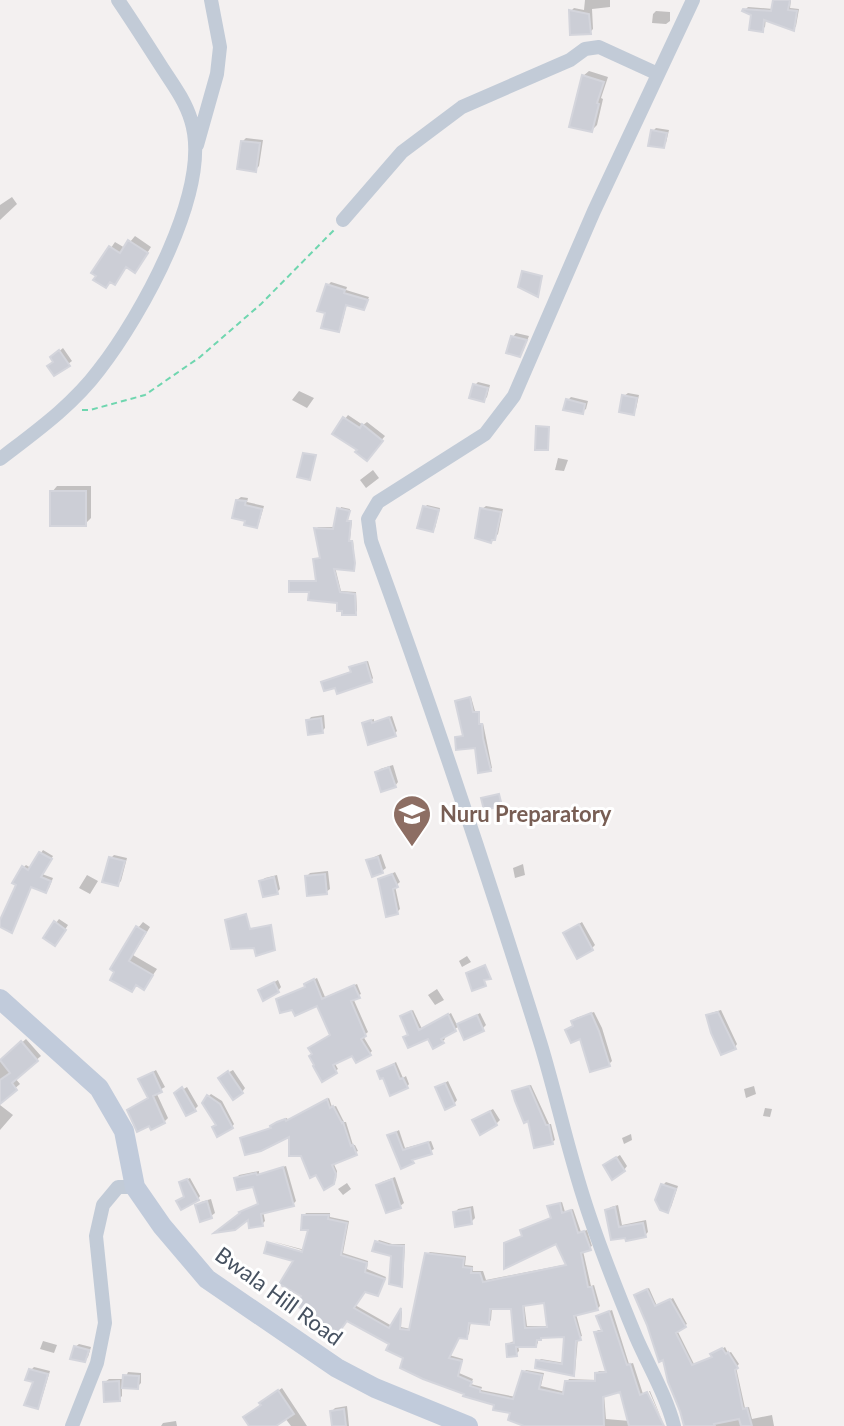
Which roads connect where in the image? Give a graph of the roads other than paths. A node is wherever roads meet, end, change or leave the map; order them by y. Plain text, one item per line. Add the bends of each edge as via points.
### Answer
1 (118, 0) edge
2 (211, 0) edge
3 (693, 0) edge
4 (658, 74) junction
5 (195, 154) junction
6 (343, 220) road end
7 (0, 459) edge
8 (0, 999) edge
9 (135, 1187) junction
10 (72, 1426) edge
11 (468, 1426) edge
12 (674, 1426) edge

1 - 5 street via 182,98 192,122
2 - 5 street via 220,47
3 - 4 street
4 - 6 street via 599,47 585,49 462,107 402,152
4 - 12 street via 514,396 485,434 378,502 368,519 371,541 488,875 582,1194
5 - 7 street via 191,188 169,249 138,312 99,371 57,415
8 - 9 street, Bwala Hill Road via 99,1088 124,1131
9 - 10 street via 118,1187 103,1205 96,1236 105,1323 97,1363
9 - 11 street, Bwala Hill Road via 207,1279 337,1368

